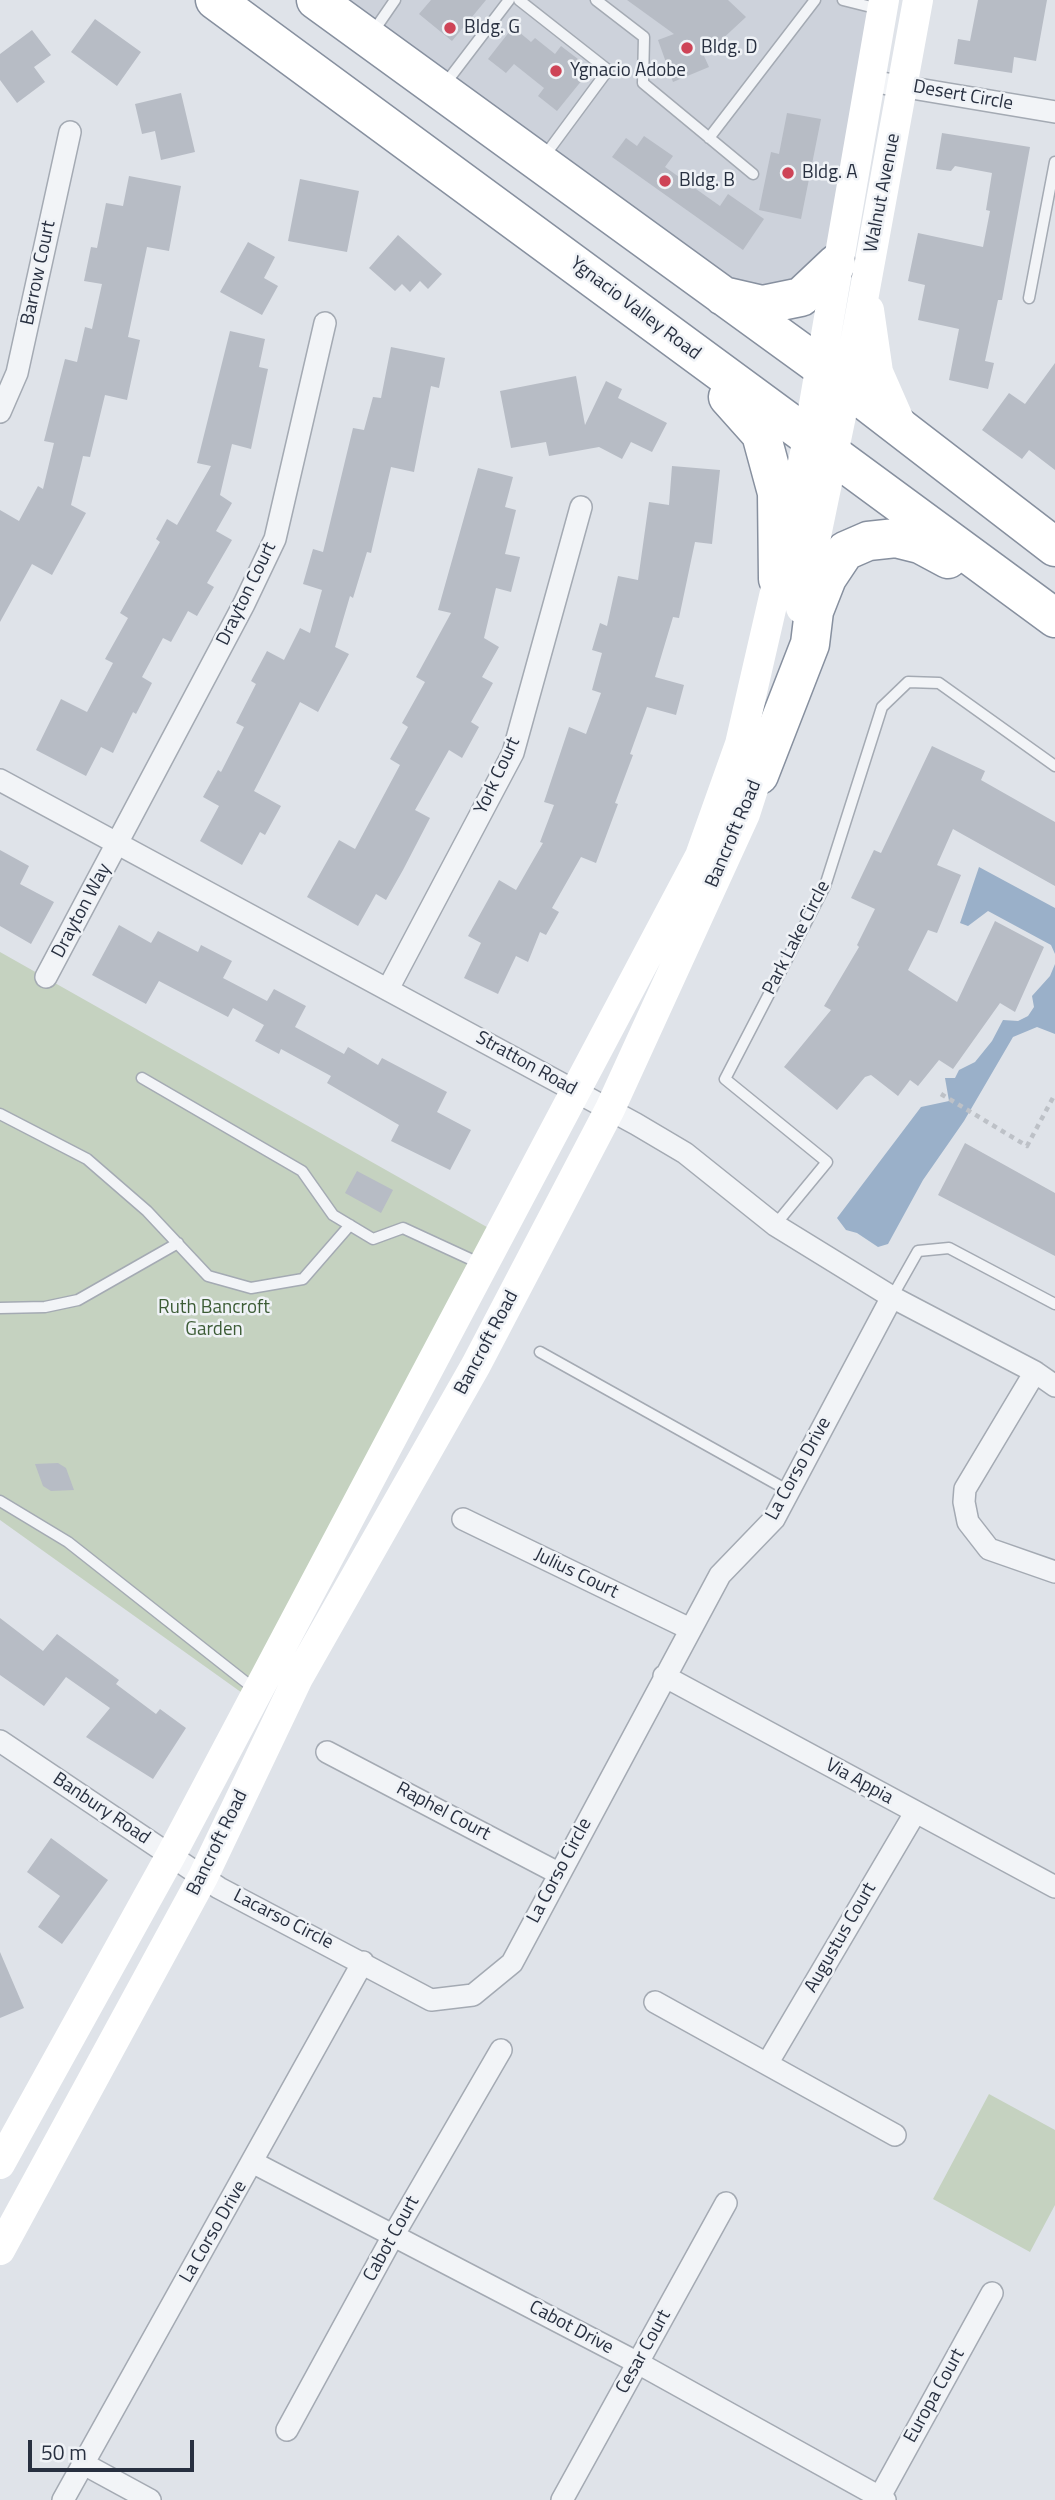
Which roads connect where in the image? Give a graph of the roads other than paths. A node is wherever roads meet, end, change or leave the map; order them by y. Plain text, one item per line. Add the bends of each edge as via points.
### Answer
1 (215, 0) edge
2 (316, 0) edge
3 (395, 0) edge
4 (509, 0) edge
5 (519, 0) edge
6 (596, 0) edge
7 (815, 0) edge
8 (844, 0) edge
9 (918, 0) edge
10 (883, 5) edge
11 (368, 38) junction
12 (870, 81) junction
13 (903, 86) junction
14 (440, 90) junction
15 (1055, 112) edge
16 (70, 132) dead end
17 (709, 138) junction
18 (1055, 162) edge
19 (540, 163) junction
20 (752, 174) dead end
21 (851, 275) junction
22 (721, 296) junction
23 (1029, 298) dead end
24 (642, 313) junction
25 (325, 323) dead end
26 (833, 377) junction
27 (0, 412) edge
28 (905, 432) junction
29 (819, 447) junction
30 (581, 508) dead end
31 (1055, 547) edge
32 (778, 579) junction
33 (1055, 618) edge
34 (1055, 766) edge
35 (759, 775) junction
36 (0, 780) edge
37 (117, 845) junction
38 (46, 977) dead end
39 (388, 989) junction
40 (142, 1078) dead end
41 (578, 1091) junction
42 (610, 1110) junction
43 (0, 1114) edge
44 (350, 1224) junction
45 (775, 1225) junction
46 (178, 1243) junction
47 (484, 1266) junction
48 (892, 1297) junction
49 (1055, 1304) edge
50 (0, 1308) edge
51 (540, 1352) dead end
52 (1035, 1372) junction
53 (1055, 1386) edge
54 (789, 1491) junction
55 (0, 1501) edge
56 (463, 1519) dead end
57 (1055, 1572) edge
58 (690, 1629) junction
59 (664, 1676) junction
60 (257, 1691) junction
61 (0, 1741) edge
62 (327, 1752) dead end
63 (915, 1813) junction
64 (171, 1856) junction
65 (558, 1873) junction
66 (203, 1877) junction
67 (1055, 1888) edge
68 (363, 1962) junction
69 (655, 2002) dead end
70 (501, 2050) dead end
71 (767, 2064) junction
72 (895, 2135) dead end
73 (254, 2163) junction
74 (0, 2164) edge
75 (726, 2203) dead end
76 (393, 2235) junction
77 (0, 2250) edge
78 (992, 2293) dead end
79 (638, 2363) junction
80 (287, 2430) dead end
81 (82, 2463) junction
82 (881, 2499) edge
83 (63, 2500) edge
84 (150, 2500) edge
85 (562, 2500) edge

1 - 24 highway, Ygnacio Valley Road
2 - 11 highway
3 - 11 lane
4 - 14 lane
5 - 19 lane via 608,70
6 - 17 lane via 644,37 643,83
7 - 17 lane
8 - 10 lane
9 - 13 main road, Walnut Avenue
10 - 12 main road, Walnut Avenue
11 - 14 highway
12 - 13 street, Desert Circle
12 - 21 main road, Walnut Avenue
13 - 15 street, Desert Circle
13 - 21 main road, Walnut Avenue
14 - 19 highway
16 - 27 street, Barrow Court via 17,373
17 - 20 lane
18 - 23 lane
19 - 22 highway
21 - 22 highway via 801,297 762,304
21 - 26 main road, Walnut Avenue
21 - 28 main road via 877,372
22 - 26 highway
24 - 29 highway, Ygnacio Valley Road
24 - 32 highway via 686,364 729,397 761,433 777,493
25 - 37 street, Drayton Court via 275,539
26 - 28 highway
26 - 29 main road, Bancroft Road
28 - 31 highway
29 - 32 main road, Bancroft Road
29 - 33 highway, Ygnacio Valley Road
29 - 35 main road, Bancroft Road via 806,587
30 - 39 street, York Court via 513,753
32 - 41 main road, Bancroft Road via 740,744 700,856
33 - 35 highway via 920,544 878,539 845,551 827,578 814,611 810,644
34 - 45 lane, Park Lake Circle via 939,683 908,682 882,707 825,886 725,1079 827,1162
35 - 42 main road, Bancroft Road
36 - 37 street, Stratton Road
37 - 38 street, Drayton Way
37 - 39 street, Stratton Road
39 - 41 street, Stratton Road
40 - 44 lane via 302,1171 333,1214
41 - 42 street, Stratton Road
41 - 47 main road, Bancroft Road
42 - 45 street, Stratton Road via 685,1153
42 - 66 main road, Bancroft Road via 476,1364 298,1678
43 - 46 lane via 88,1159
44 - 46 lane via 303,1279 251,1288 208,1276
44 - 47 lane via 373,1239 403,1228
45 - 48 street, Stratton Road
46 - 50 lane via 78,1300 45,1307
47 - 60 main road, Bancroft Road
48 - 49 lane via 918,1251 949,1248
48 - 52 street, Stratton Road
48 - 54 street, La Corso Drive
51 - 54 lane
52 - 53 street, Stratton Road
52 - 57 street via 965,1489 964,1502 968,1522 989,1549
54 - 58 street, La Corso Drive via 774,1519 720,1576
55 - 60 lane via 68,1542
56 - 58 street, Julius Court
58 - 59 street, La Corso Circle
59 - 63 street, Via Appia
59 - 65 street, La Corso Circle
60 - 64 main road, Bancroft Road
61 - 64 street, Banbury Road
62 - 65 street, Raphel Court
63 - 67 street, Via Appia
63 - 71 street, Augustus Court
64 - 66 street, Banbury Road
64 - 74 main road, Bancroft Road
65 - 68 street, La Corso Circle via 512,1963 473,1995 431,2000
66 - 68 street, Lacarso Circle
66 - 77 main road, Bancroft Road
68 - 73 street, La Corso Drive
69 - 71 street
70 - 76 street, Cabot Court
71 - 72 street
73 - 76 street, Cabot Drive
73 - 81 street, La Corso Drive
75 - 79 street, Cesar Court
76 - 79 street, Cabot Drive
76 - 80 street, Cabot Court
78 - 82 street, Europa Court
79 - 82 street, Cabot Drive
79 - 85 street, Cesar Court
81 - 83 street, La Corso Drive
81 - 84 street

